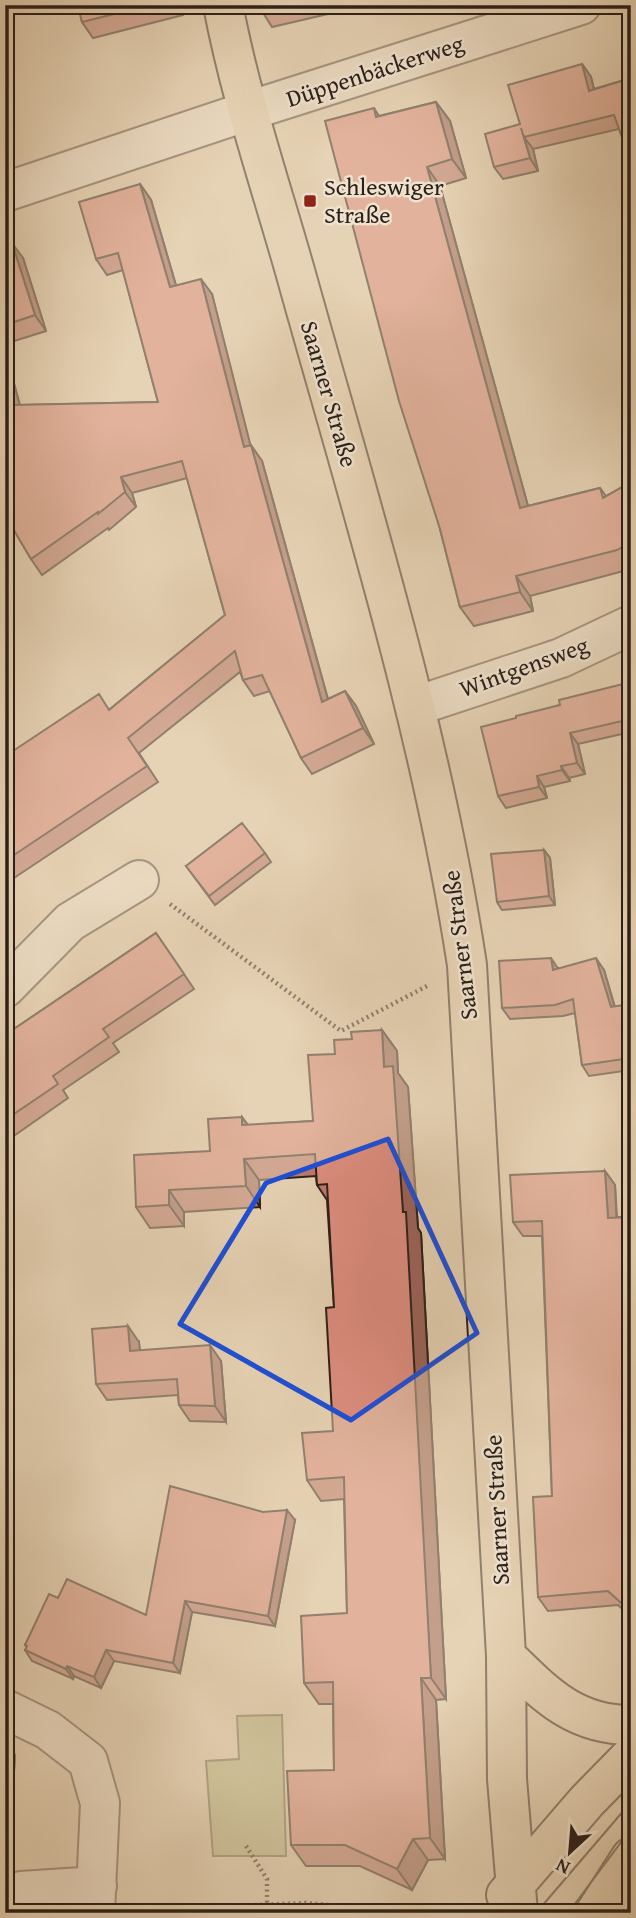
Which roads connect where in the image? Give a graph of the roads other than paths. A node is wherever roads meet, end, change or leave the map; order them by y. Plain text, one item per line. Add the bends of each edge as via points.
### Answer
1 (223, 5) edge
2 (581, 5) edge
3 (248, 111) junction
4 (5, 192) edge
5 (631, 625) edge
6 (416, 706) junction
7 (139, 880) road end
8 (5, 988) edge
9 (506, 1656) junction
10 (5, 1709) edge
11 (631, 1725) edge
12 (631, 1756) edge
13 (631, 1857) edge
14 (5, 1897) edge
15 (518, 1897) edge
16 (95, 1904) edge
17 (492, 1913) edge
18 (595, 1913) edge

1 - 3 main road, Saarner Straße
2 - 3 street, Düppenbäckerweg
3 - 4 street
3 - 6 main road, Saarner Straße
5 - 6 street, Wintgensweg via 561,658
6 - 9 main road, Saarner Straße via 453,874 467,965
7 - 8 street via 70,922
9 - 11 main road via 549,1698 590,1720
9 - 15 main road, Saarner Straße via 507,1779
10 - 16 street via 48,1730 88,1761 100,1803
12 - 15 main road via 587,1801
13 - 18 main road
14 - 16 street via 21,1891
15 - 17 main road

